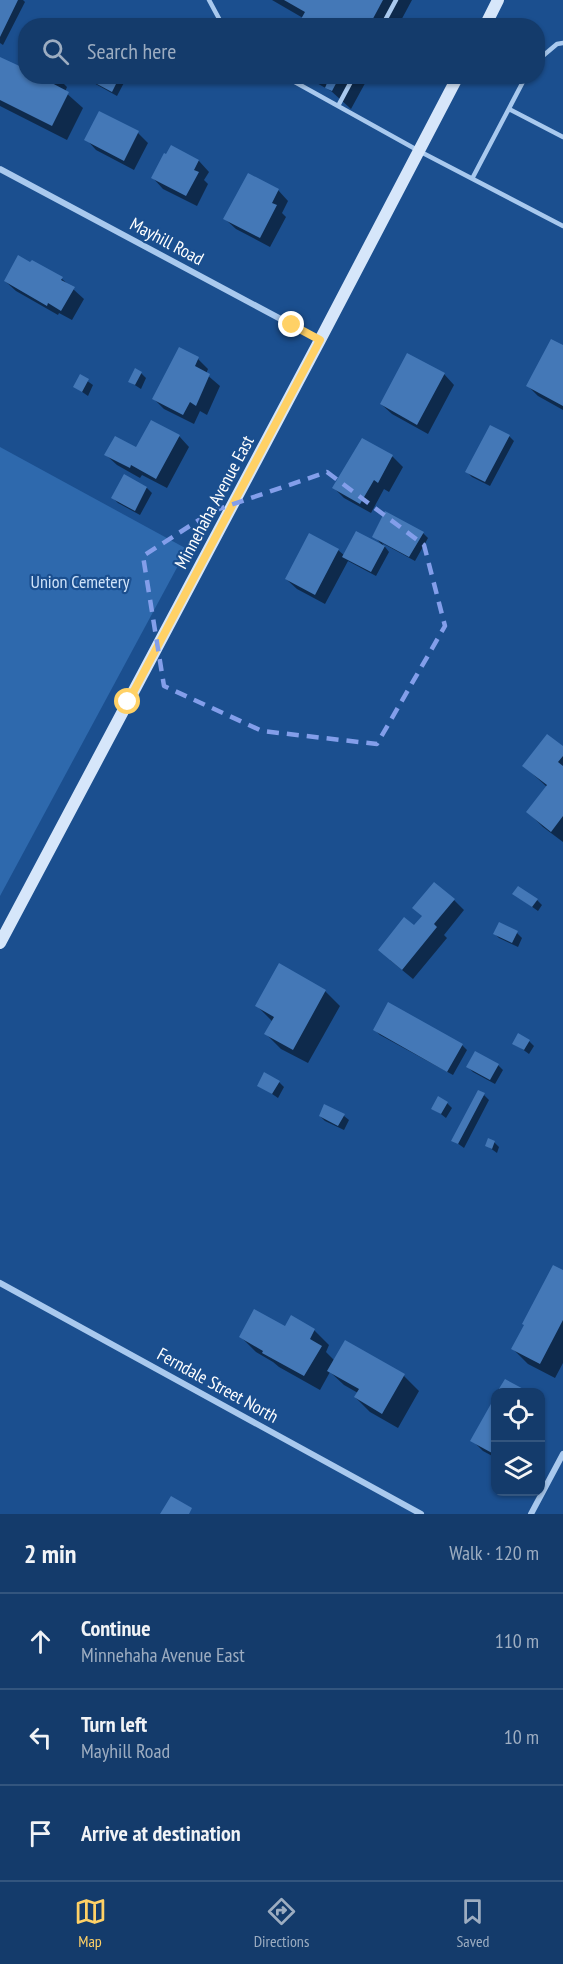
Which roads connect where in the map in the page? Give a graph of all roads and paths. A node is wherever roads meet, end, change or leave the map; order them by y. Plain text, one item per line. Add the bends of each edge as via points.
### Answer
1 (210, 0) edge
2 (396, 0) edge
3 (498, 0) edge
4 (219, 18) edge
5 (386, 18) edge
6 (488, 18) edge
7 (563, 43) edge
8 (545, 54) edge
9 (298, 84) edge
10 (350, 84) edge
11 (454, 84) edge
12 (522, 84) edge
13 (338, 106) junction
14 (509, 109) junction
15 (563, 137) edge
16 (419, 151) junction
17 (0, 169) edge
18 (472, 177) junction
19 (563, 226) edge
20 (320, 340) junction
21 (0, 943) edge
22 (0, 1283) edge
23 (563, 1454) edge
24 (421, 1514) edge
25 (531, 1514) edge

1 - 4 lane
2 - 5 lane
3 - 6 main road
7 - 8 lane
9 - 13 lane
10 - 13 lane
11 - 16 main road, Minnehaha Avenue East
12 - 14 lane
13 - 16 lane
14 - 15 lane
14 - 18 lane
16 - 18 lane
16 - 20 main road, Minnehaha Avenue East
17 - 20 street, Mayhill Road
18 - 19 lane
20 - 21 main road, Minnehaha Avenue East
22 - 24 street, Ferndale Street North
23 - 25 street

